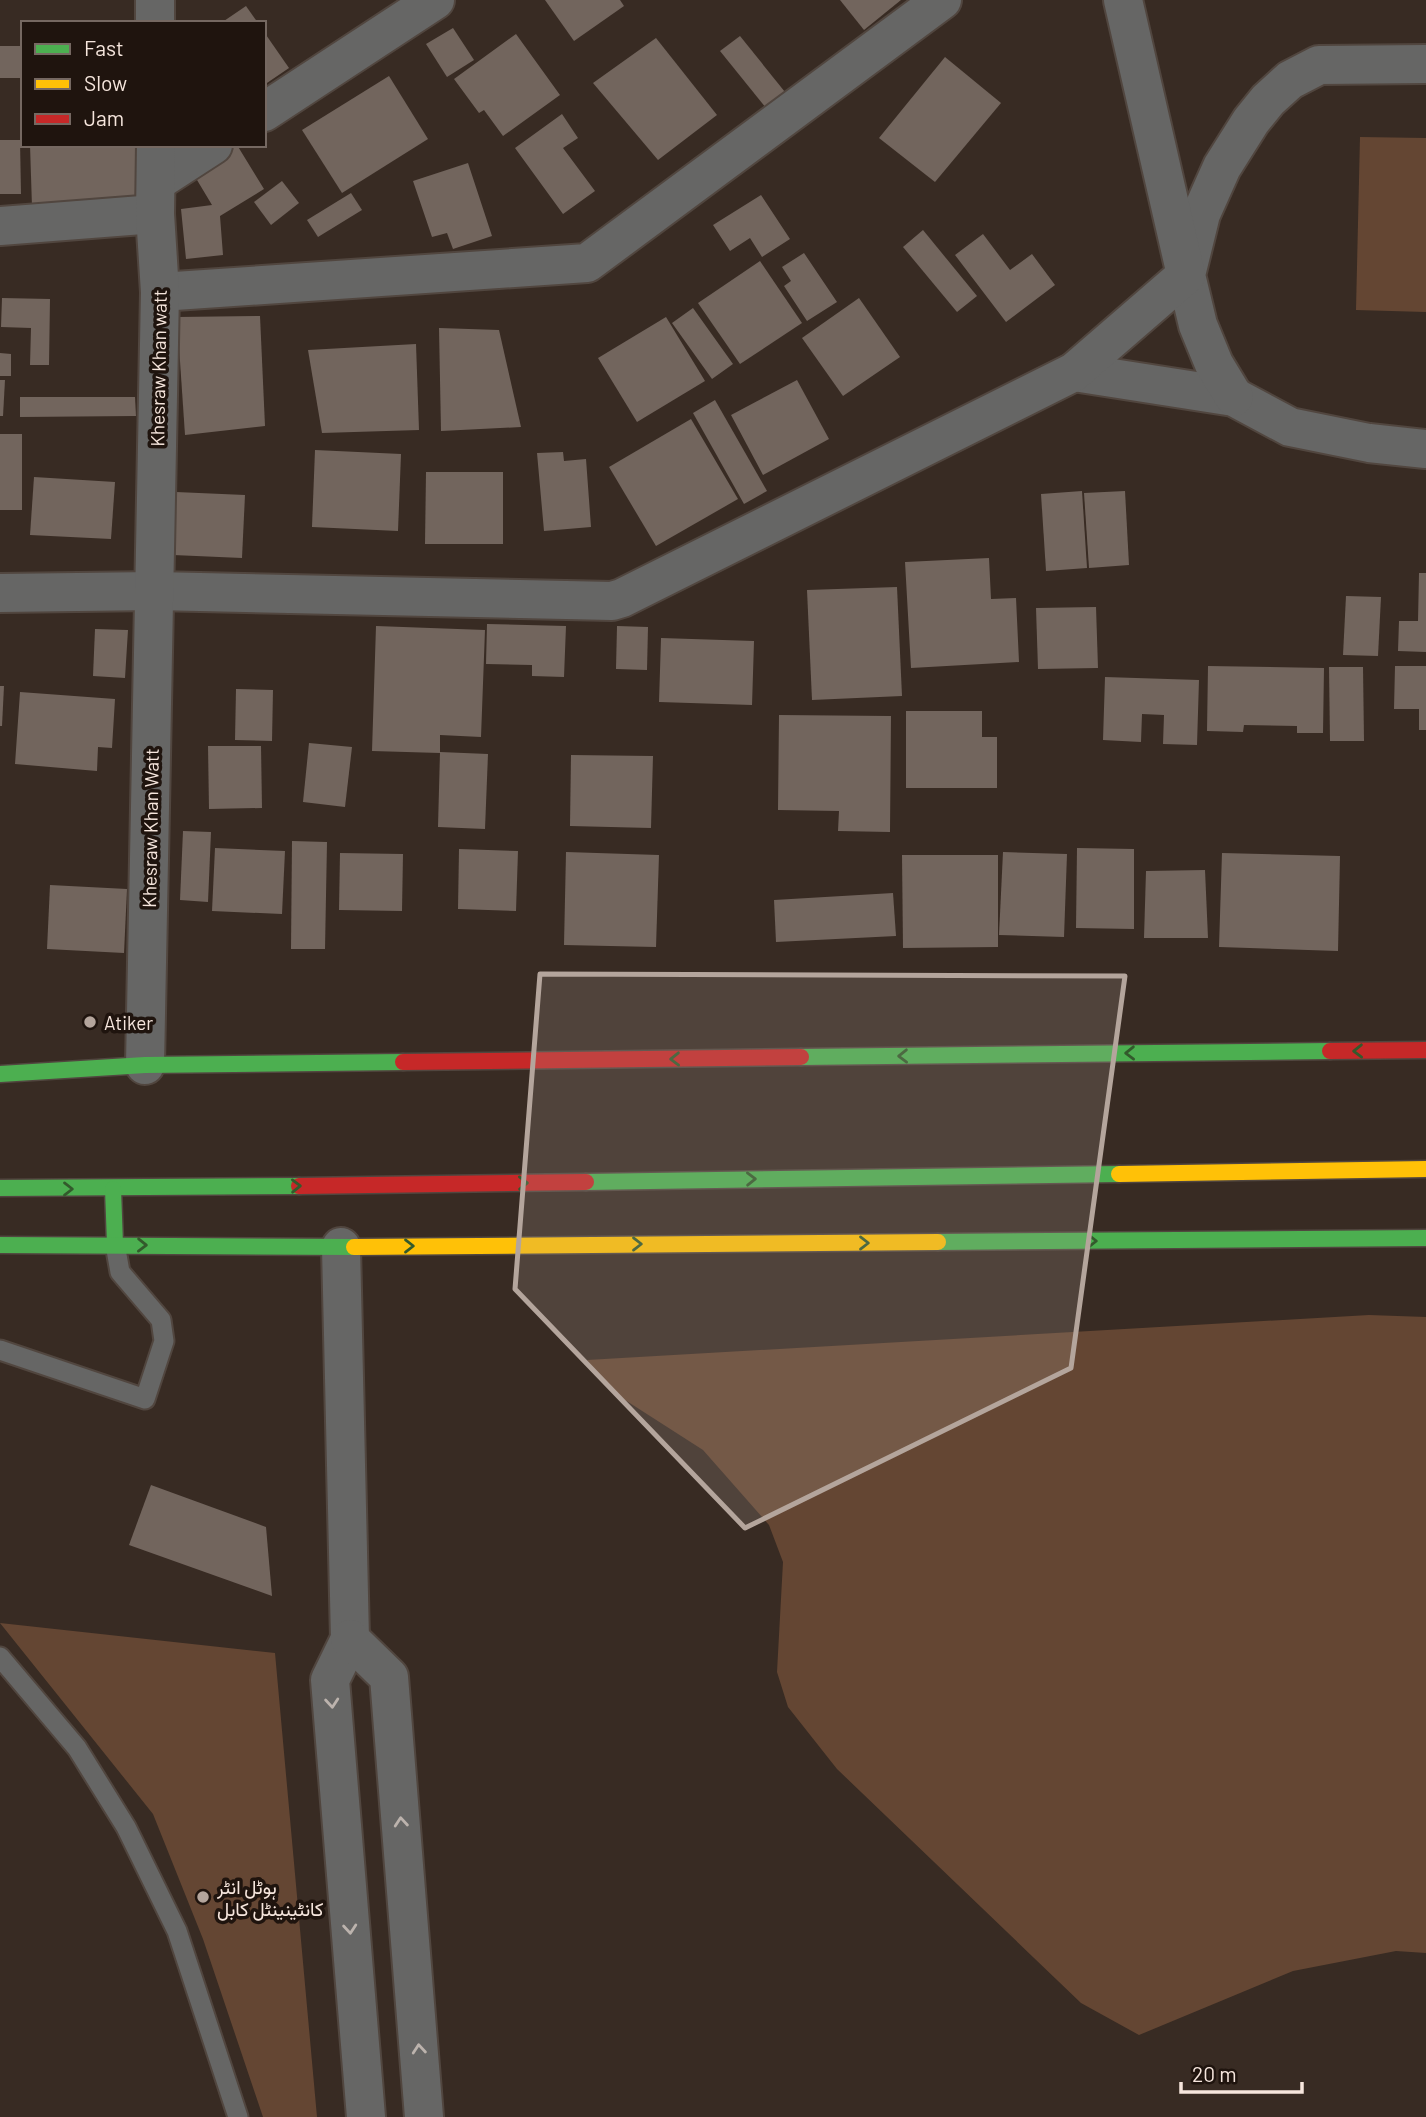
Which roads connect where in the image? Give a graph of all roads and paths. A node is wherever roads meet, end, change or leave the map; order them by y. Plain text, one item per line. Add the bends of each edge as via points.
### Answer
1 (155, 0) edge
2 (435, 0) edge
3 (942, 0) edge
4 (1123, 0) edge
5 (155, 21) edge
6 (1426, 64) edge
7 (266, 110) edge
8 (210, 147) edge
9 (156, 180) edge
10 (0, 226) edge
11 (1186, 275) junction
12 (160, 292) junction
13 (1074, 372) junction
14 (1234, 397) junction
15 (1426, 449) edge
16 (155, 592) junction
17 (0, 593) edge
18 (1426, 1050) edge
19 (145, 1065) junction
20 (0, 1074) edge
21 (1426, 1169) edge
22 (0, 1188) edge
23 (113, 1189) junction
24 (1426, 1238) edge
25 (115, 1244) junction
26 (0, 1245) edge
27 (341, 1247) junction
28 (0, 1350) edge
29 (350, 1639) junction
30 (0, 1657) edge
31 (238, 2117) edge
32 (366, 2117) edge
33 (424, 2117) edge

1 - 5 street
2 - 7 street
3 - 12 street via 587,263
4 - 11 street
6 - 11 street via 1319,65 1290,80 1251,121 1223,167 1201,214
8 - 9 street
9 - 10 street
9 - 12 street, Khesraw Khan watt
11 - 13 street
11 - 14 street via 1198,326
12 - 16 street, Khesraw Khan watt
13 - 14 street
13 - 16 street via 612,601
14 - 15 street via 1290,427
16 - 17 street
16 - 19 street, Khesraw Khan Watt
18 -> 19 main road
19 - 20 main road
23 -> 21 main road
22 -> 23 main road
23 - 25 main road
27 -> 24 main road
25 - 26 main road
25 -> 27 main road
25 - 28 lane via 120,1272 161,1320 164,1341 145,1399
27 - 29 street
29 -> 32 street via 330,1680
33 -> 29 street via 389,1677
30 - 31 lane via 77,1748 126,1827 177,1931

